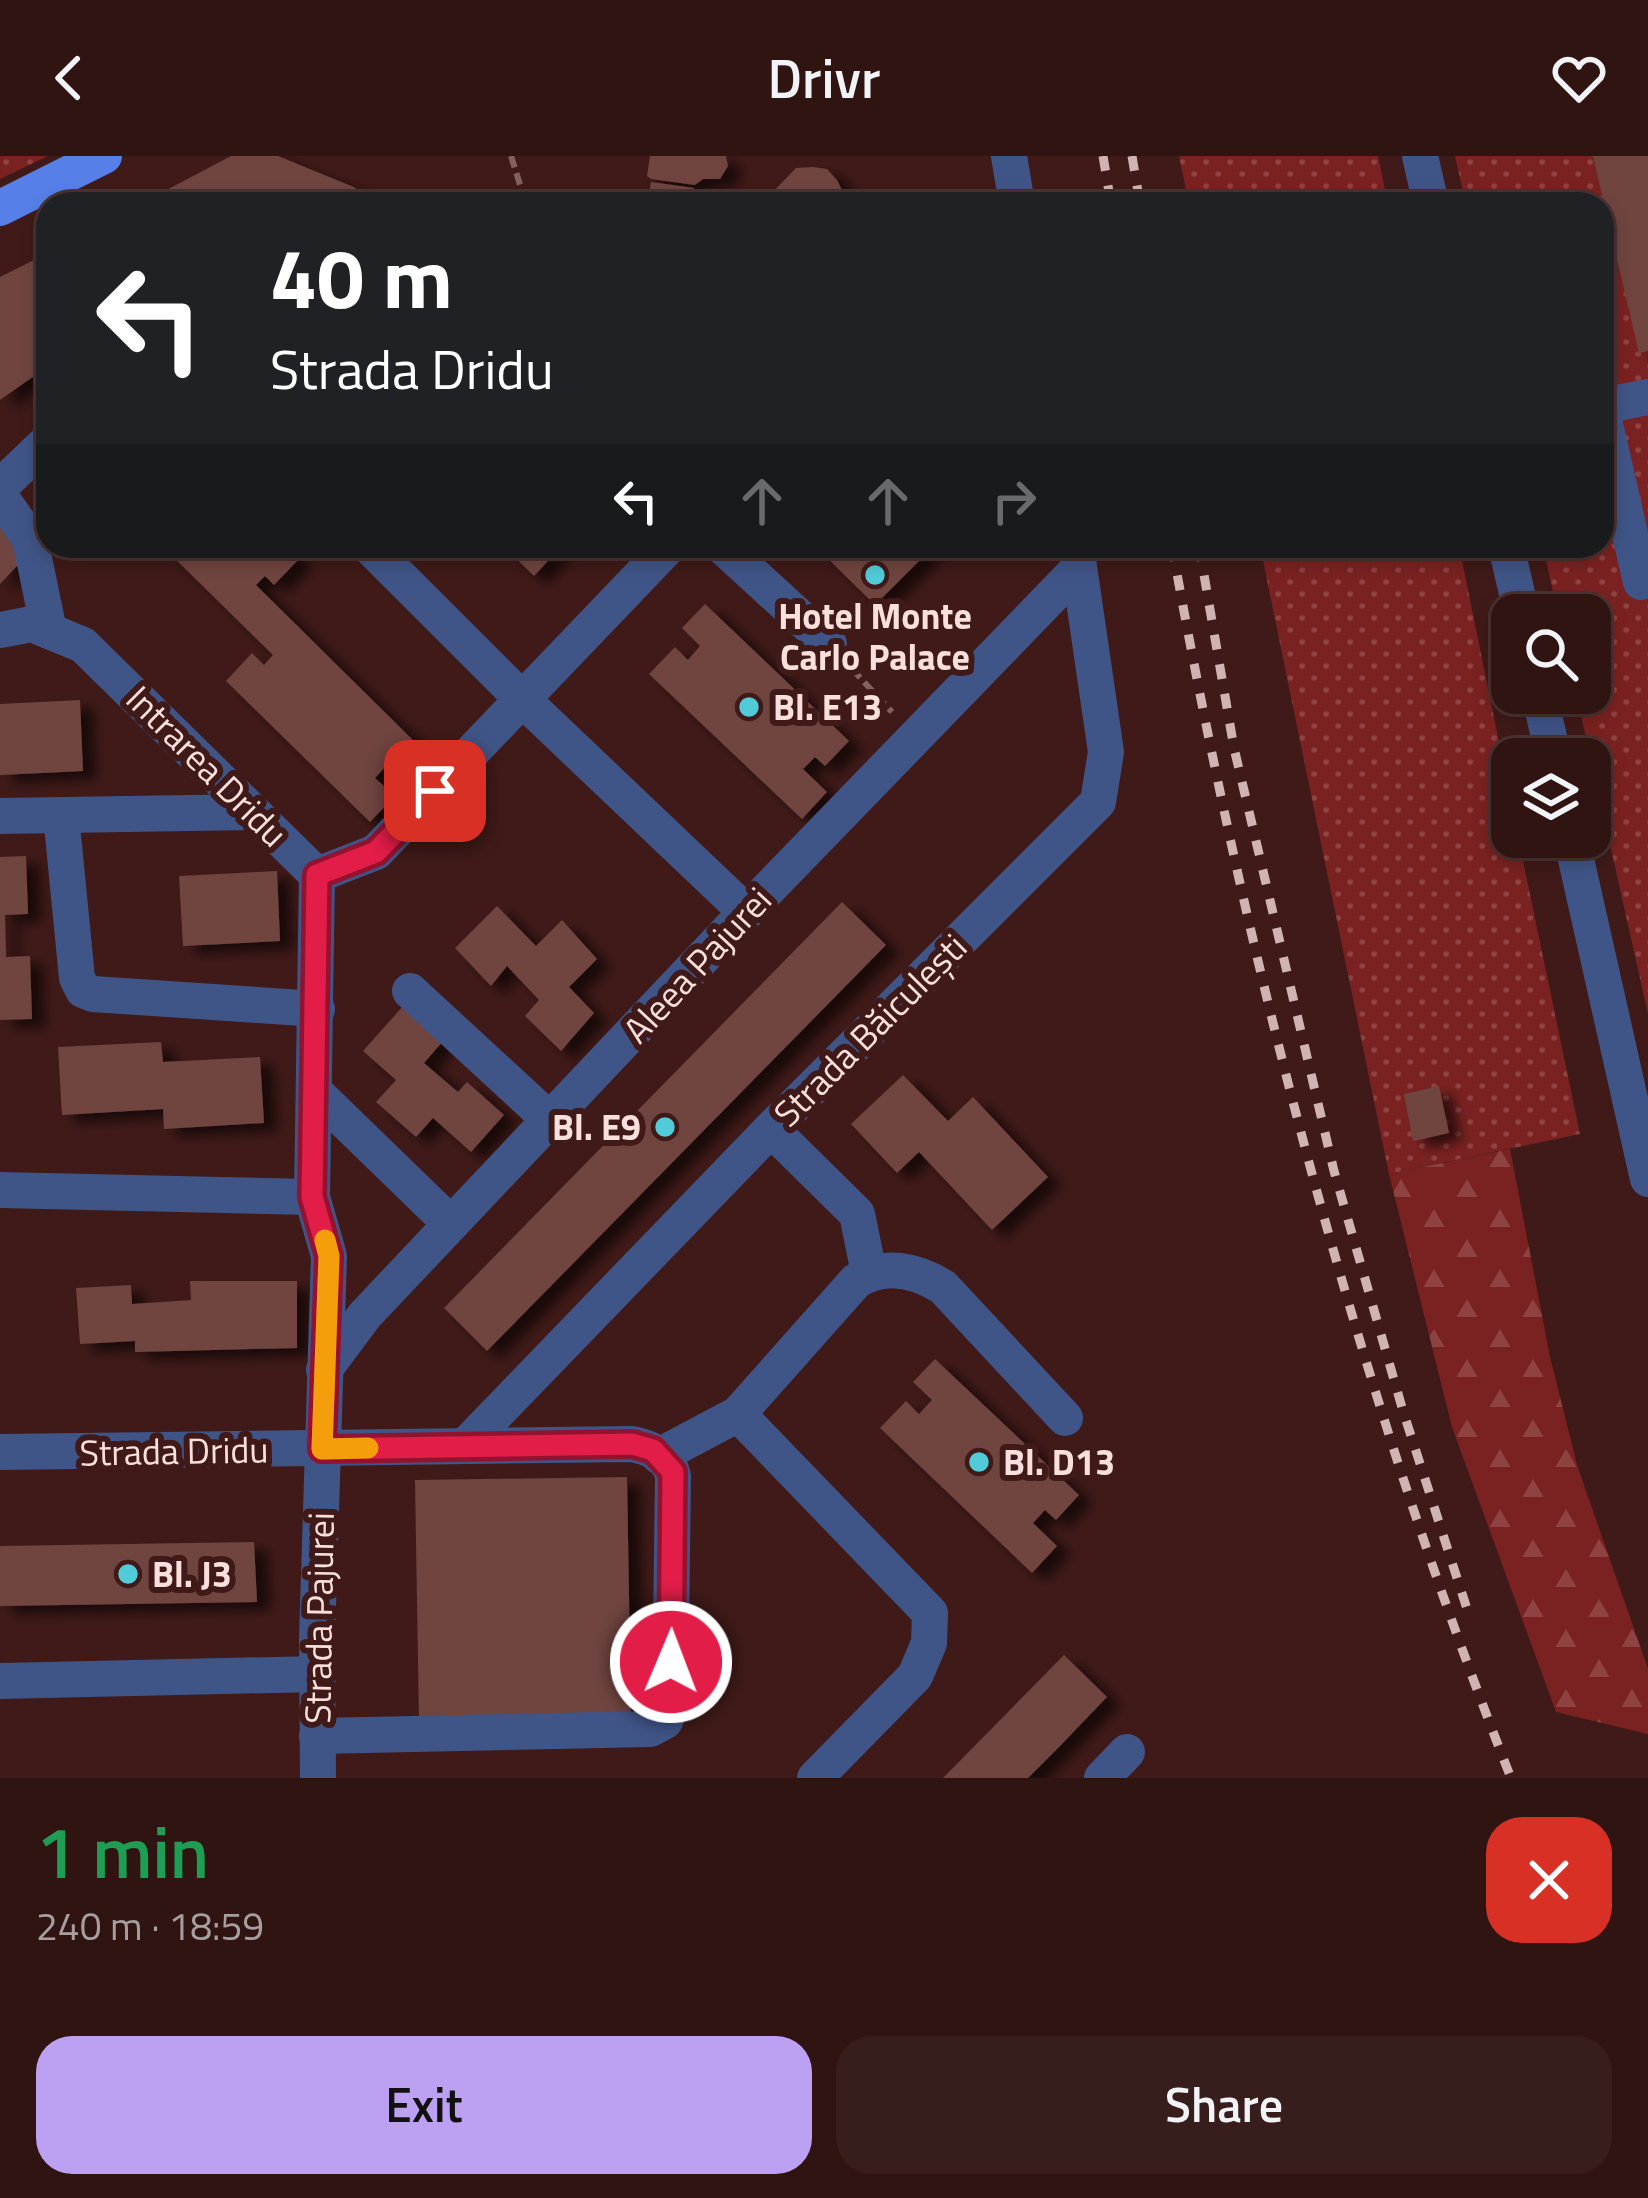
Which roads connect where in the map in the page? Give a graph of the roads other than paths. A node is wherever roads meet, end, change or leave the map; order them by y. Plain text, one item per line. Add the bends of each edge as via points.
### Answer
1 (104, 156) edge
2 (1009, 156) edge
3 (1420, 156) edge
4 (1015, 192) edge
5 (1428, 192) edge
6 (0, 208) edge
7 (1648, 397) edge
8 (1614, 406) edge
9 (36, 454) edge
10 (1614, 464) edge
11 (0, 492) edge
12 (381, 558) edge
13 (655, 558) edge
14 (735, 558) edge
15 (1076, 558) edge
16 (1077, 558) edge
17 (1509, 558) edge
18 (1648, 580) edge
19 (1517, 594) edge
20 (0, 630) edge
21 (49, 631) junction
22 (829, 644) road end
23 (522, 699) junction
24 (254, 812) junction
25 (62, 815) junction
26 (0, 817) edge
27 (1576, 858) edge
28 (317, 875) junction
29 (746, 912) junction
30 (410, 991) dead end
31 (316, 1009) junction
32 (316, 1093) junction
33 (550, 1120) junction
34 (771, 1130) junction
35 (1648, 1179) edge
36 (0, 1190) edge
37 (312, 1197) junction
38 (451, 1224) junction
39 (868, 1273) junction
40 (324, 1370) junction
41 (738, 1414) junction
42 (1065, 1418) dead end
43 (465, 1446) junction
44 (322, 1449) junction
45 (0, 1452) edge
46 (659, 1456) junction
47 (317, 1674) junction
48 (0, 1681) edge
49 (317, 1736) junction
50 (318, 1778) edge
51 (815, 1778) edge

1 - 6 main road
2 - 4 street
3 - 5 street
7 - 8 street
9 - 11 street
10 - 18 street via 1640,582
11 - 21 street via 30,539
12 - 23 street
13 - 23 street
14 - 22 street
15 - 29 street, Aleea Pajurei
16 - 34 street, Strada Băiculești via 1106,752 1098,802
17 - 19 street
20 - 21 street, Intrarea Dridu via 32,624
21 - 24 street, Intrarea Dridu via 83,644
23 - 28 street via 376,852
23 - 29 street
24 - 25 street
24 - 28 street, Intrarea Dridu
25 - 26 street
25 - 31 street via 83,990
27 - 35 street
28 - 31 street, Intrarea Dridu
29 - 33 street, Aleea Pajurei
30 - 33 street
31 - 32 street, Intrarea Dridu
32 - 37 street, Intrarea Dridu
32 - 38 street
33 - 38 street, Aleea Pajurei
34 - 39 street via 857,1214
34 - 43 street, Strada Băiculești
36 - 37 street
37 - 40 street, Strada Pajurei via 329,1256
38 - 40 street, Aleea Pajurei
39 - 41 street via 845,1289
39 - 42 street via 902,1270 943,1287
40 - 44 street, Strada Pajurei
41 - 46 street
41 - 51 street via 930,1613 915,1676
43 - 44 street, Strada Dridu
43 - 46 street, Strada Dridu via 632,1444
44 - 45 street, Strada Dridu
44 - 47 street, Strada Pajurei
46 - 49 street via 673,1472 670,1709 661,1725
47 - 48 street
47 - 49 street, Strada Pajurei
49 - 50 street, Strada Pajurei

